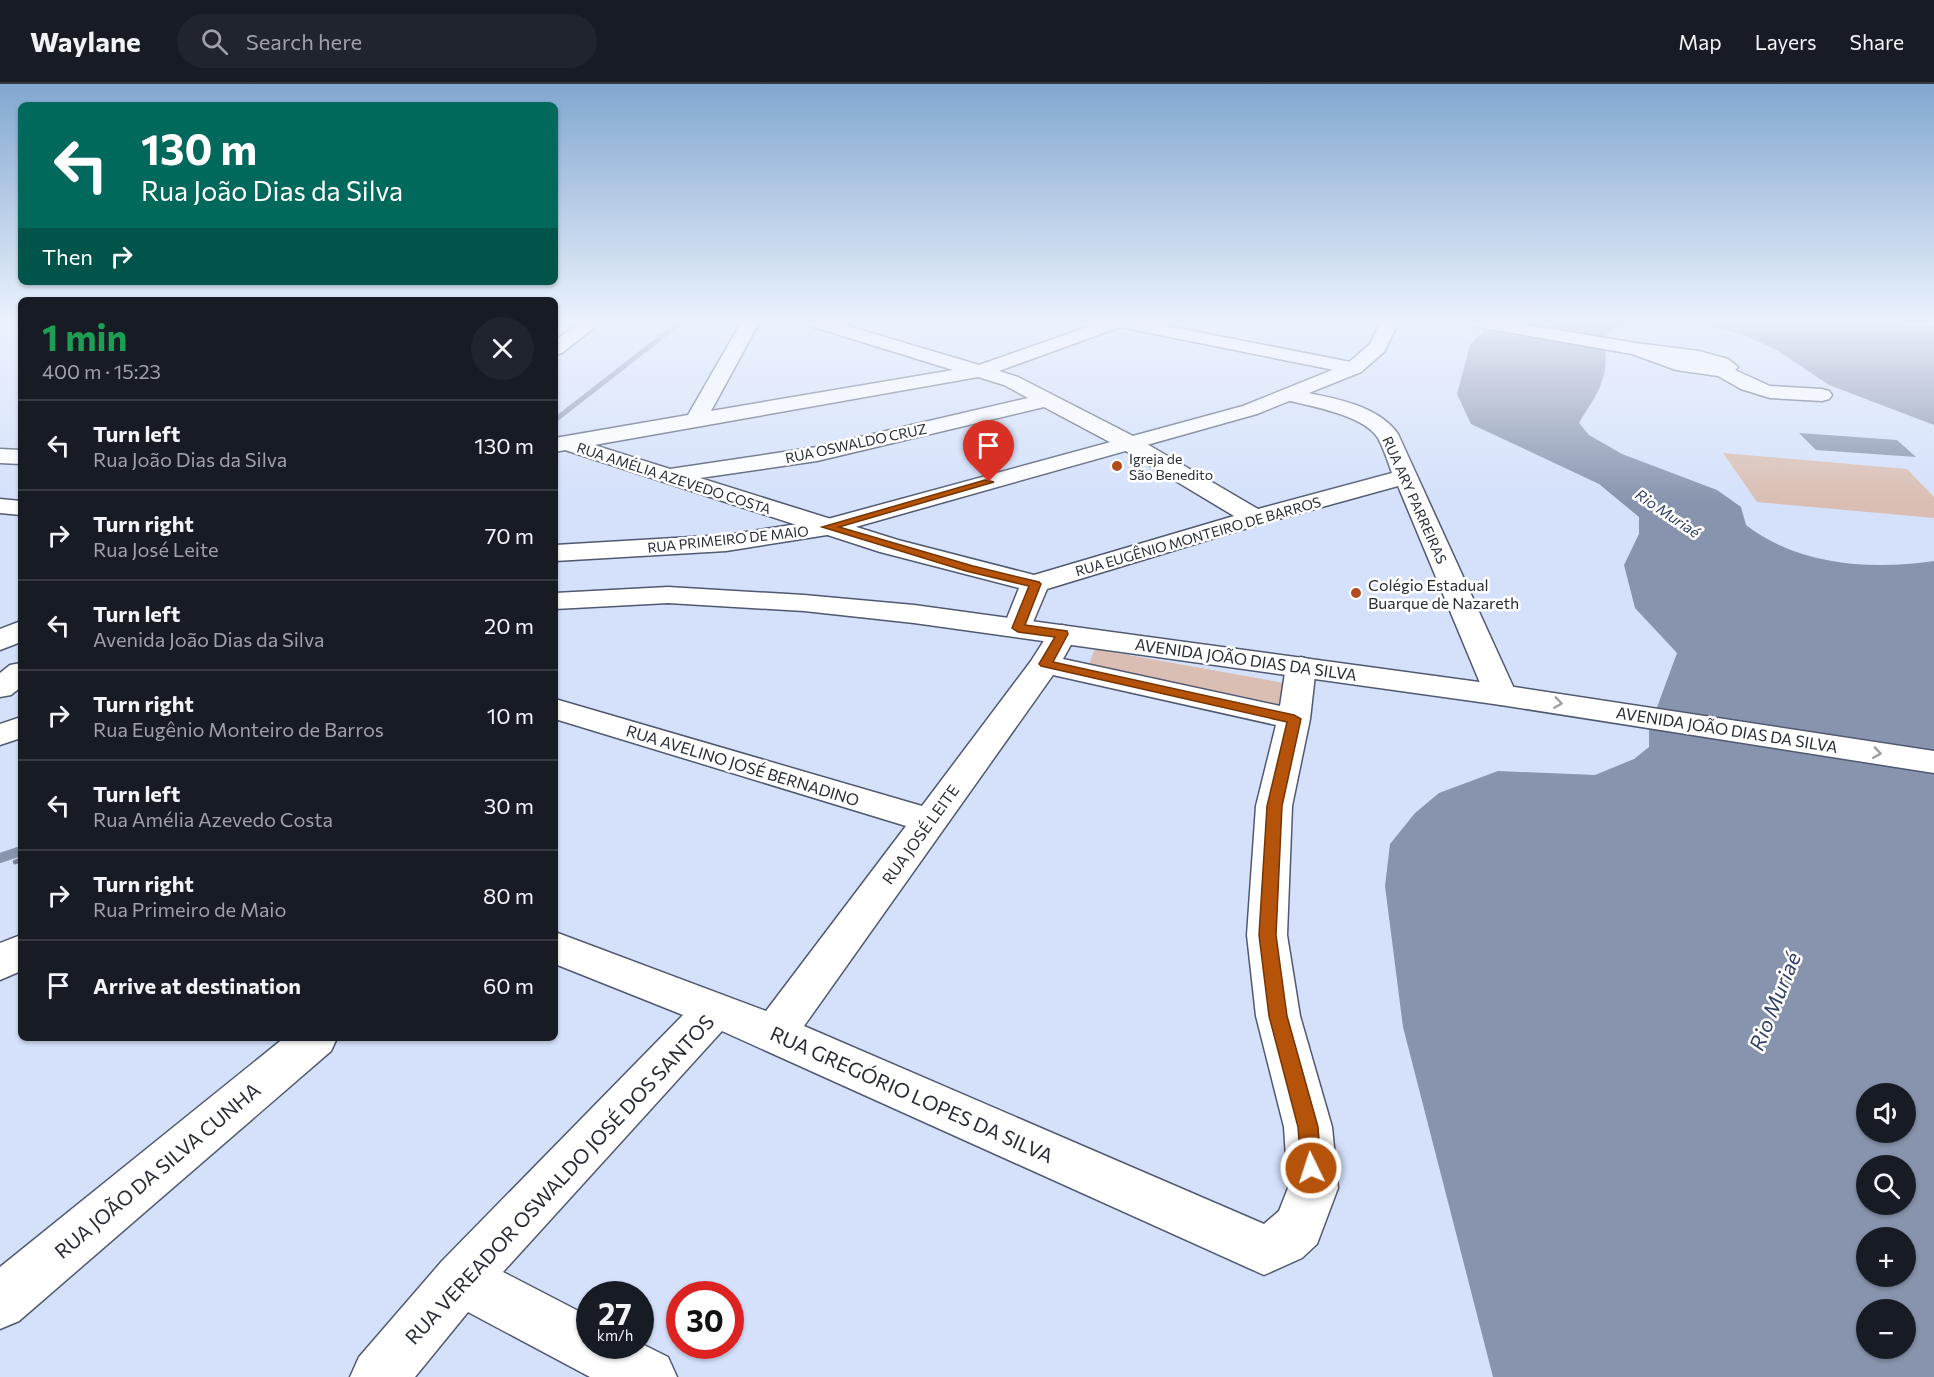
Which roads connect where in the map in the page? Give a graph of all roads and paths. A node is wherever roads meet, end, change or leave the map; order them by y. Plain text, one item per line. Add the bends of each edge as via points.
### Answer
1 (717, 381) edge
2 (920, 381) edge
3 (1012, 381) edge
4 (1322, 381) edge
5 (1738, 381) edge
6 (1290, 395) junction
7 (1822, 395) dead end
8 (1047, 400) junction
9 (696, 420) junction
10 (1127, 442) junction
11 (558, 443) edge
12 (0, 456) edge
13 (18, 457) edge
14 (664, 476) junction
15 (1405, 477) junction
16 (0, 506) edge
17 (18, 508) edge
18 (0, 518) edge
19 (1255, 518) junction
20 (18, 519) edge
21 (827, 527) junction
22 (558, 553) edge
23 (1035, 584) junction
24 (558, 601) edge
25 (1018, 628) junction
26 (18, 632) edge
27 (0, 641) edge
28 (1054, 649) junction
29 (1302, 666) junction
30 (18, 674) edge
31 (0, 688) edge
32 (1501, 695) junction
33 (558, 710) edge
34 (1294, 719) junction
35 (18, 728) edge
36 (0, 735) edge
37 (1934, 762) edge
38 (930, 821) junction
39 (558, 948) edge
40 (18, 952) edge
41 (0, 964) edge
42 (716, 1009) junction
43 (775, 1033) junction
44 (311, 1041) edge
45 (461, 1279) junction
46 (0, 1302) edge
47 (379, 1377) edge
48 (648, 1377) edge

1 - 9 street
2 - 9 street
3 - 8 street
4 - 6 street, RUA PRIMEIRO DE MAIO
5 - 7 street via 1755,389
6 - 10 street, RUA PRIMEIRO DE MAIO via 1250,410
6 - 15 street, RUA ARY PARREIRAS via 1357,415 1381,427
8 - 10 street
8 - 14 street, RUA OSWALDO CRUZ via 817,454
9 - 11 street
10 - 19 street
10 - 21 street, RUA PRIMEIRO DE MAIO
11 - 14 street, RUA AMÉLIA AZEVEDO COSTA
12 - 13 street
14 - 21 street, RUA AMÉLIA AZEVEDO COSTA
15 - 19 street, RUA EUGÊNIO MONTEIRO DE BARROS
15 - 32 street, RUA ARY PARREIRAS
16 - 17 street
18 - 20 street
19 - 23 street, RUA EUGÊNIO MONTEIRO DE BARROS
21 - 22 street, RUA PRIMEIRO DE MAIO via 719,543
21 - 23 street, RUA AMÉLIA AZEVEDO COSTA
23 - 25 street
24 - 25 street, AVENIDA JOÃO DIAS DA SILVA via 668,596 738,599 903,613
25 - 28 street, AVENIDA JOÃO DIAS DA SILVA
26 - 27 street
28 - 29 street, AVENIDA JOÃO DIAS DA SILVA
28 - 34 street
28 - 38 street, RUA JOSÉ LEITE
29 - 32 street, AVENIDA JOÃO DIAS DA SILVA
29 - 34 street
30 - 31 street
32 -> 37 street, AVENIDA JOÃO DIAS DA SILVA
33 - 38 street, RUA AVELINO JOSÉ BERNADINO
34 - 43 street, RUA GREGÓRIO LOPES DA SILVA via 1274,806 1268,935 1278,1016 1308,1127 1313,1188 1299,1227 1284,1241 1264,1250
35 - 36 street
38 - 43 street, RUA JOSÉ LEITE
39 - 42 street, RUA GREGÓRIO LOPES DA SILVA
40 - 41 street
42 - 43 street, RUA GREGÓRIO LOPES DA SILVA
42 - 45 street, RUA VEREADOR OSWALDO JOSÉ DOS SANTOS
44 - 46 street, RUA JOÃO DA SILVA CUNHA
45 - 47 street, RUA VEREADOR OSWALDO JOSÉ DOS SANTOS
45 - 48 street

